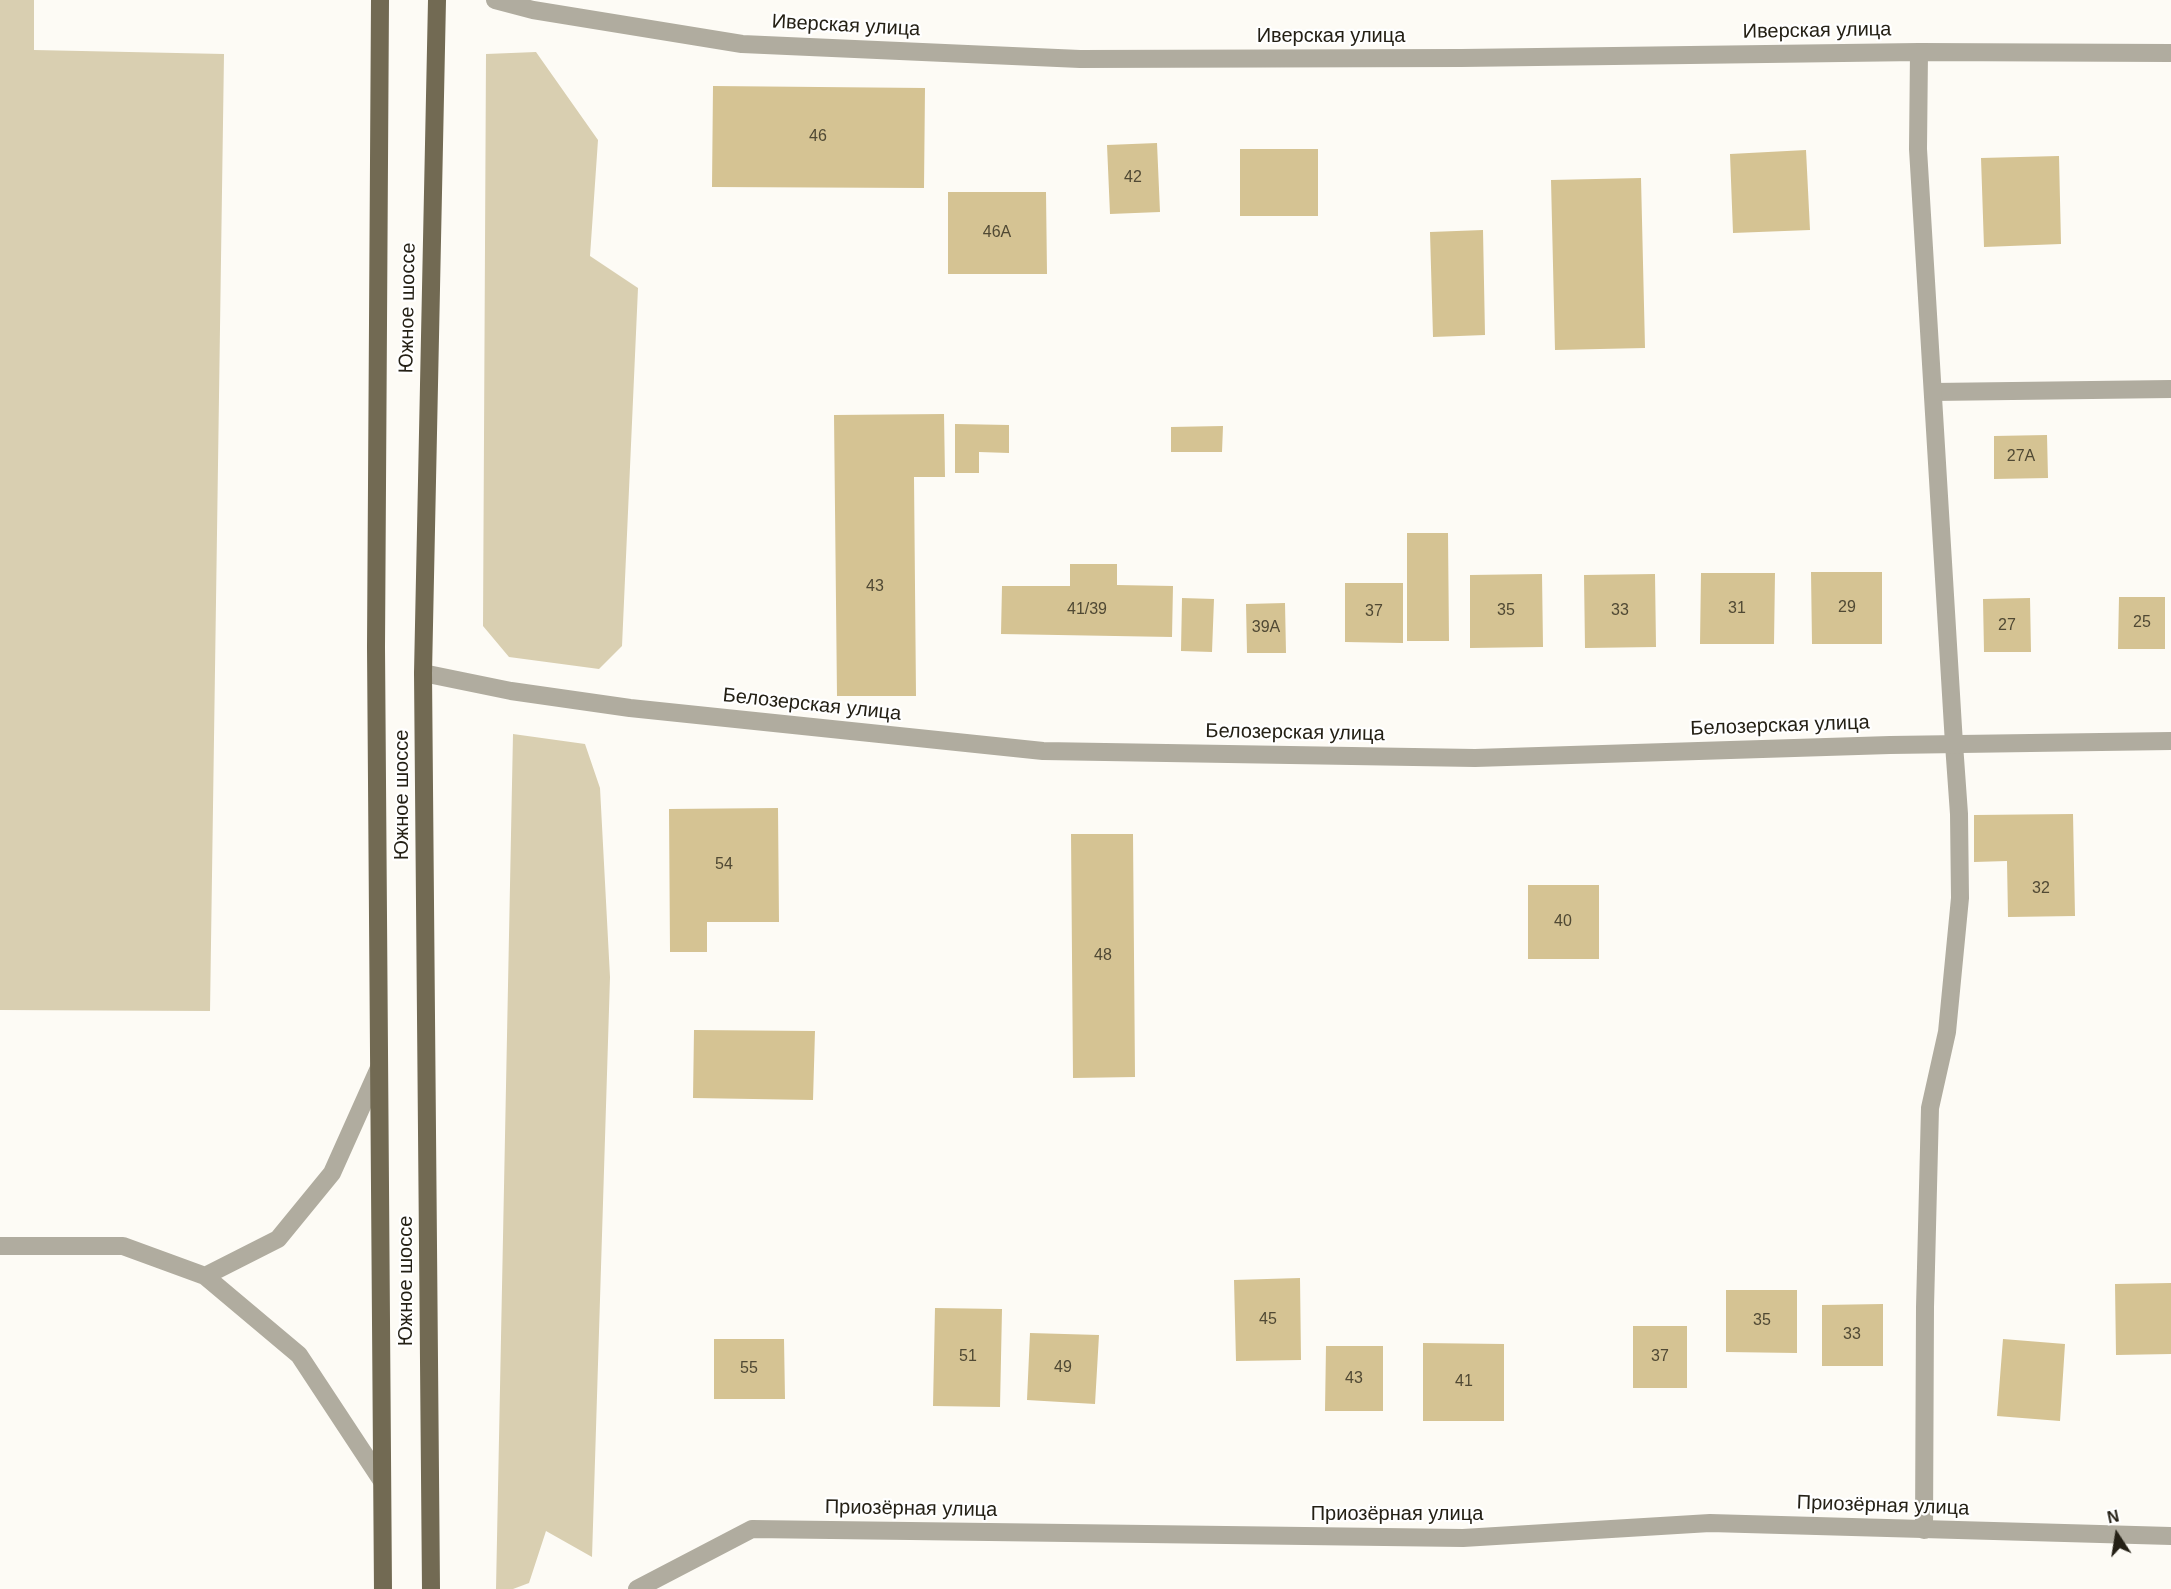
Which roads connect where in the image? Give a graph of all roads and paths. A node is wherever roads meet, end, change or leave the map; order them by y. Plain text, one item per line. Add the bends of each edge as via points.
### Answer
1 (380, 0) edge
2 (437, 0) edge
3 (495, 0) edge
4 (1919, 52) junction
5 (2171, 53) edge
6 (2171, 389) edge
7 (1933, 392) junction
8 (423, 674) junction
9 (2171, 741) edge
10 (1954, 744) junction
11 (379, 1068) junction
12 (0, 1246) edge
13 (205, 1276) junction
14 (382, 1481) junction
15 (1924, 1530) junction
16 (2171, 1536) edge
17 (383, 1589) edge
18 (431, 1589) edge
19 (637, 1589) edge

1 - 11 main road, Южное шоссе via 376,647
2 - 8 main road, Южное шоссе
3 - 4 street, Иверская улица via 533,10 742,44 1080,59
4 - 5 street, Иверская улица
4 - 7 street via 1918,149
6 - 7 street
7 - 10 street
8 - 10 street, Белозерская улица via 630,708 1043,752 1475,758
8 - 18 main road, Южное шоссе
9 - 10 street, Белозерская улица
10 - 15 street via 1960,898 1947,1032 1930,1108
11 - 13 street via 332,1173 278,1239
11 - 14 main road, Южное шоссе
12 - 13 street via 123,1246
13 - 14 street via 300,1355
14 - 17 main road, Южное шоссе
15 - 16 street, Приозёрная улица
15 - 19 street, Приозёрная улица via 1710,1523 1463,1538 752,1529

